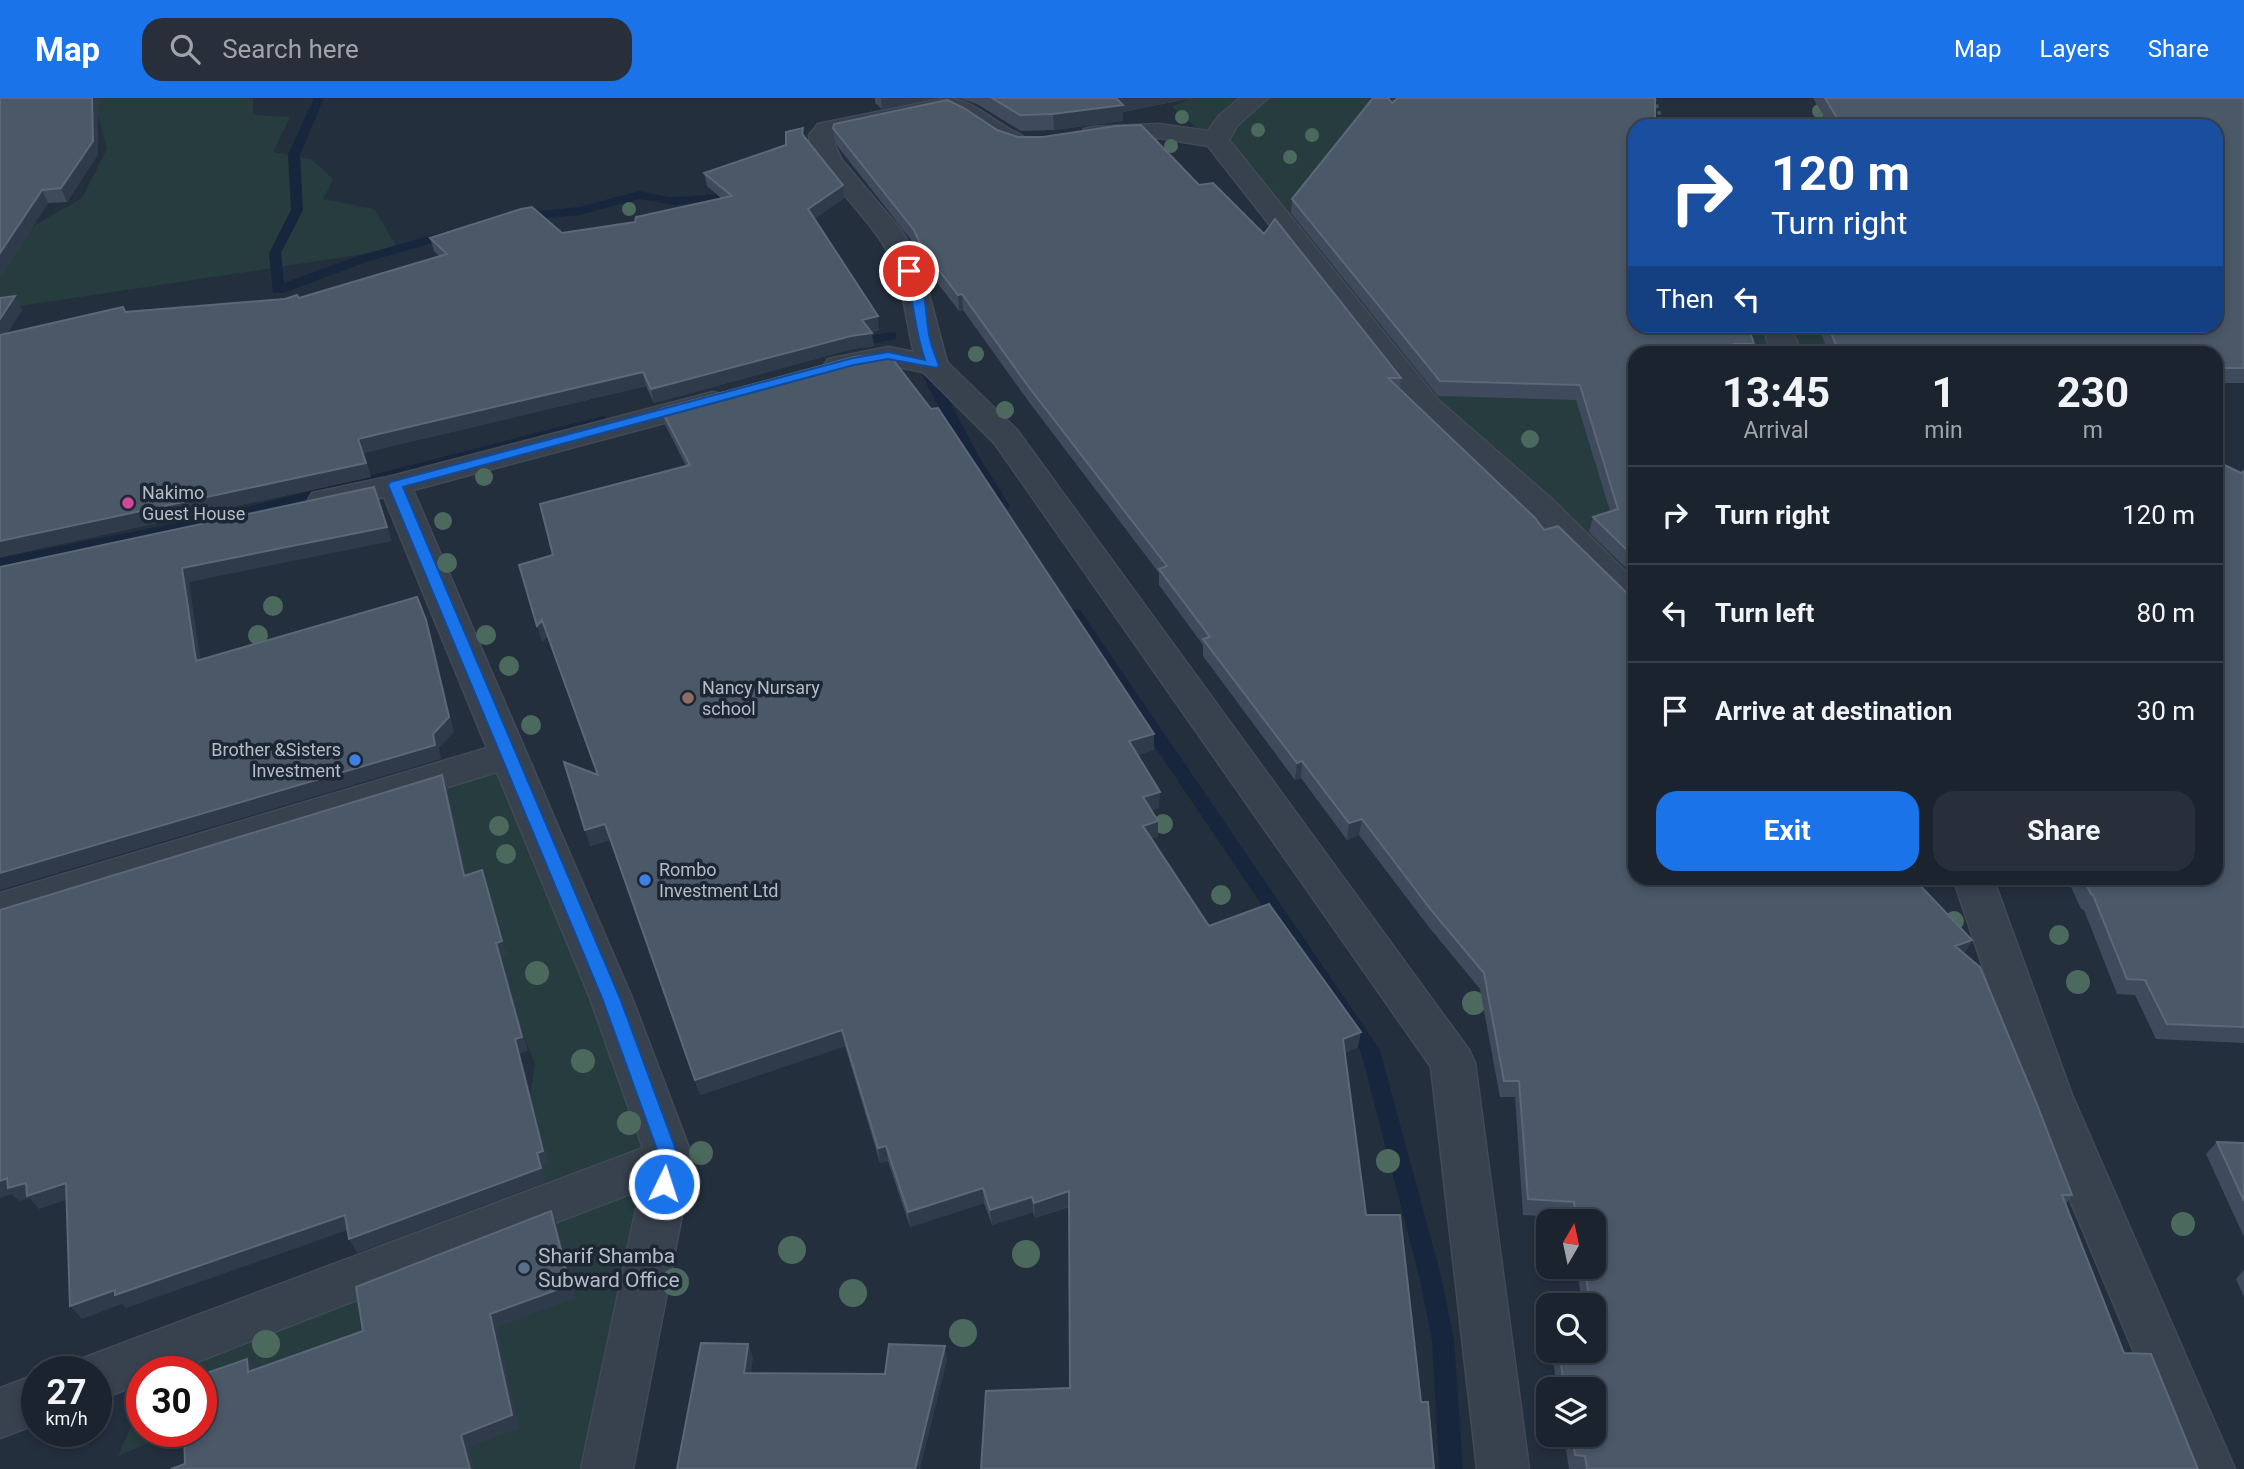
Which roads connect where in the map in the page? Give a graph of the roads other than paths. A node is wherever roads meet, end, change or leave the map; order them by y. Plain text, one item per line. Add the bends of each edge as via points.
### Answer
1 (1256, 98) edge
2 (1065, 138) edge
3 (1216, 140) junction
4 (1034, 141) edge
5 (933, 365) junction
6 (802, 376) edge
7 (751, 390) edge
8 (395, 485) junction
9 (286, 508) edge
10 (1628, 593) edge
11 (509, 754) junction
12 (1975, 885) edge
13 (0, 909) edge
14 (670, 1158) junction
15 (112, 1371) edge
16 (21, 1405) edge
17 (0, 1413) edge
18 (607, 1469) edge
19 (1503, 1469) edge
20 (2209, 1469) edge

1 - 3 street via 1232,115
2 - 3 street via 1137,130
3 - 10 street via 1427,406
4 - 5 street via 997,134 965,108 948,105 839,126 821,135 819,145 899,247 919,294 923,338
5 - 6 street via 888,356
5 - 19 street via 1006,437 1453,1063
7 - 8 street
8 - 9 street
8 - 11 street
11 - 13 street
11 - 14 street via 611,998
12 - 20 street via 2049,1095
14 - 15 street
14 - 18 street
16 - 17 street

